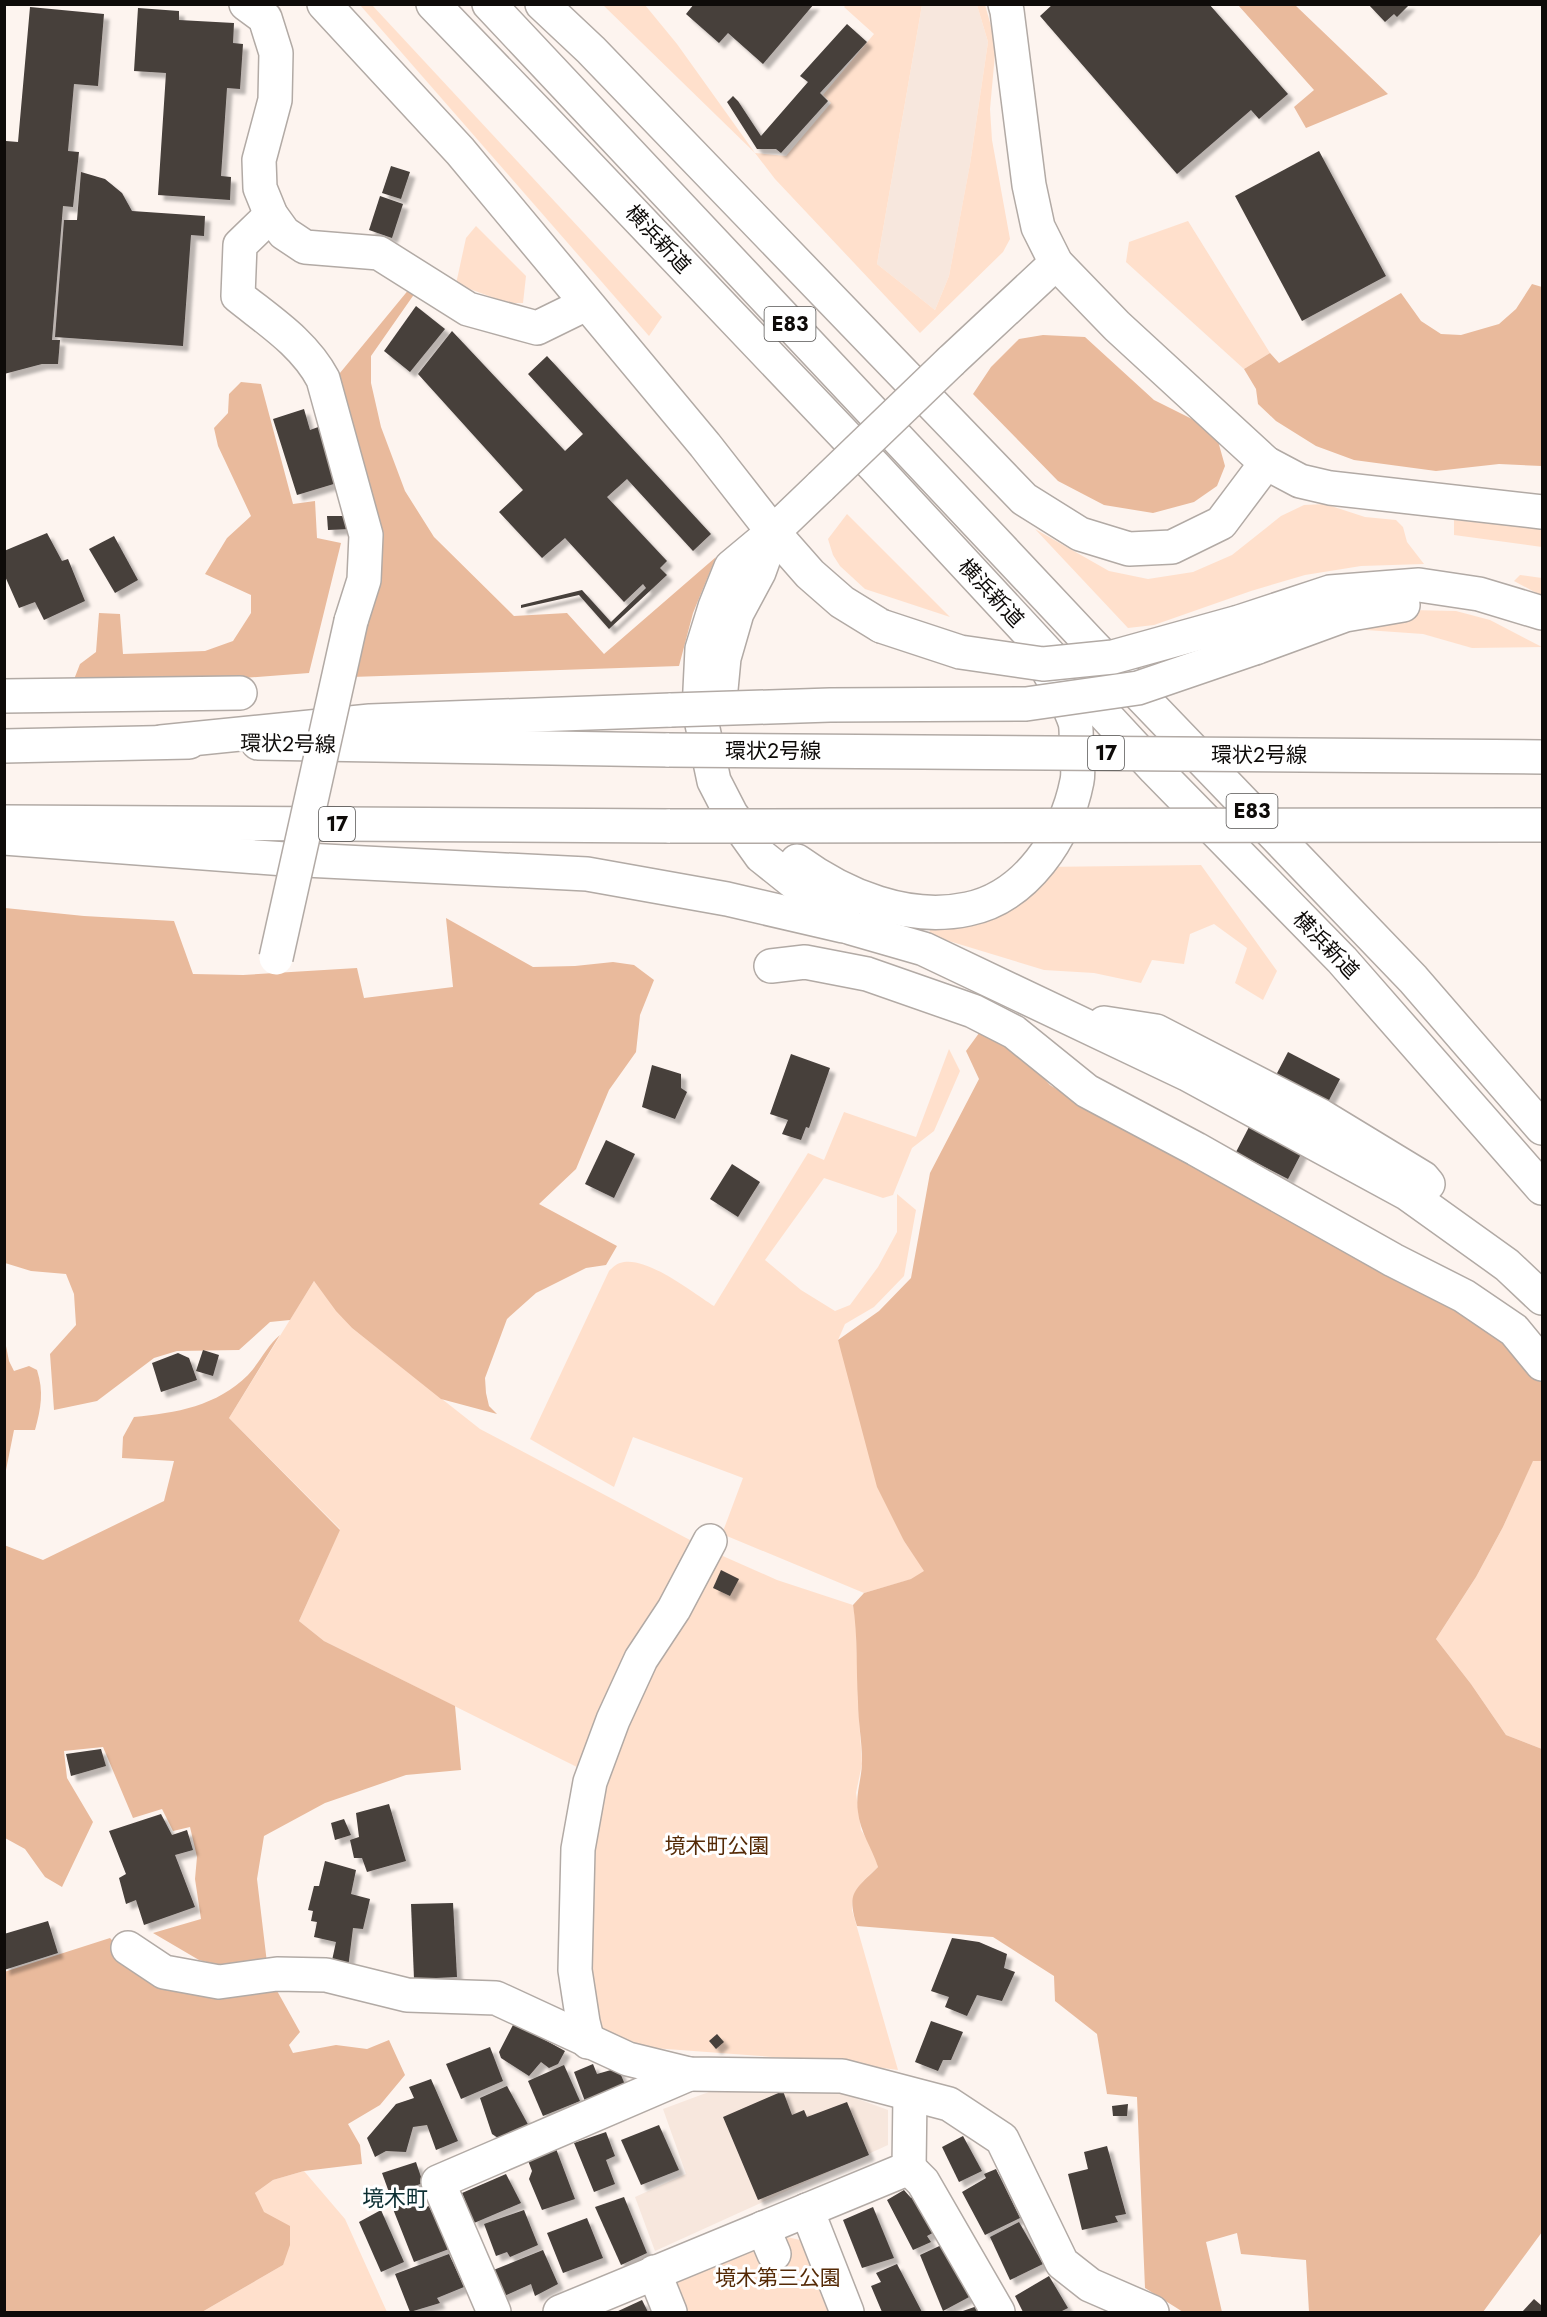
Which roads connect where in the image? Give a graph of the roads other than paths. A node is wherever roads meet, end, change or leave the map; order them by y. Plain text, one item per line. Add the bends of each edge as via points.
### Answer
1 (246, 4) edge
2 (324, 4) edge
3 (433, 4) edge
4 (489, 4) edge
5 (542, 4) edge
6 (1005, 4) edge
7 (271, 215) junction
8 (1056, 263) junction
9 (586, 304) junction
10 (1266, 463) junction
11 (1542, 512) edge
12 (773, 532) junction
13 (1542, 614) edge
14 (1018, 622) junction
15 (1247, 635) junction
16 (240, 693) dead end
17 (4, 696) edge
18 (161, 742) junction
19 (4, 746) edge
20 (1542, 757) edge
21 (4, 822) edge
22 (1542, 825) edge
23 (4, 838) edge
24 (851, 928) junction
25 (276, 958) dead end
26 (771, 966) dead end
27 (1542, 1128) edge
28 (1542, 1188) edge
29 (1542, 1298) edge
30 (1542, 1364) edge
31 (710, 1542) dead end
32 (128, 1948) dead end
33 (588, 2042) junction
34 (688, 2074) junction
35 (910, 2095) junction
36 (909, 2168) junction
37 (807, 2210) junction
38 (654, 2272) junction
39 (494, 2313) edge
40 (560, 2313) edge
41 (670, 2313) edge
42 (847, 2313) edge
43 (998, 2313) edge
44 (1152, 2313) edge

1 - 7 main road via 265,18 276,53 275,100 259,160 260,188
2 - 9 main road via 460,151
3 - 14 main road, 横浜新道 / E83
4 - 27 main road, 横浜新道 / E83 via 1091,644 1413,979
5 - 10 main road via 591,50 1024,499 1080,534 1129,549 1172,547 1221,523
6 - 8 main road via 1029,185 1038,227
7 - 9 main road via 284,233 305,247 379,253 468,309 537,328
7 - 25 main road, bridge via 240,245 238,296 314,363 322,379 366,536 364,580 351,621
8 - 10 main road via 1117,326
8 - 12 main road, bridge
9 - 12 main road
10 - 11 main road via 1300,481 1330,488
12 - 14 main road via 759,572 737,613 724,658 718,720 732,779 787,854 822,879 872,902 923,912 968,909 999,897 1031,873 1049,851 1067,816 1078,780 1075,723
12 - 15 main road, bridge via 810,574 842,602 881,626 960,652 1043,663 1113,657
12 - 24 main road via 731,567 702,649 699,710 714,781 731,814 761,856
13 - 15 main road via 1480,606 1404,605
14 - 28 main road, 横浜新道 / E83 via 1155,770 1342,960
15 - 18 main road, bridge via 1138,688 1026,704 830,705 370,721
16 - 17 main road
18 - 19 main road, 環状2号線 / 17
18 - 20 main road, 環状2号線 / 17, bridge
21 - 22 main road, 17, bridge
23 - 24 main road via 285,860 586,874 727,899
24 - 29 main road via 924,949 1187,1074 1408,1194 1507,1265
26 - 30 main road via 805,962 867,975 973,1011 1014,1032 1087,1091 1464,1296 1514,1330
31 - 33 main road via 674,1609 641,1659 590,1782 578,1849 575,1959
32 - 33 main road via 164,1971 219,1982 277,1974 326,1975 407,1995 496,1998
33 - 34 main road via 628,2059
34 - 35 main road via 842,2076
34 - 39 main road via 438,2182
35 - 36 main road
35 - 44 main road via 949,2104 1002,2139 1062,2263 1090,2285
36 - 37 main road
36 - 43 main road via 923,2182
37 - 38 main road via 769,2241
37 - 42 main road
38 - 40 main road
38 - 41 main road

